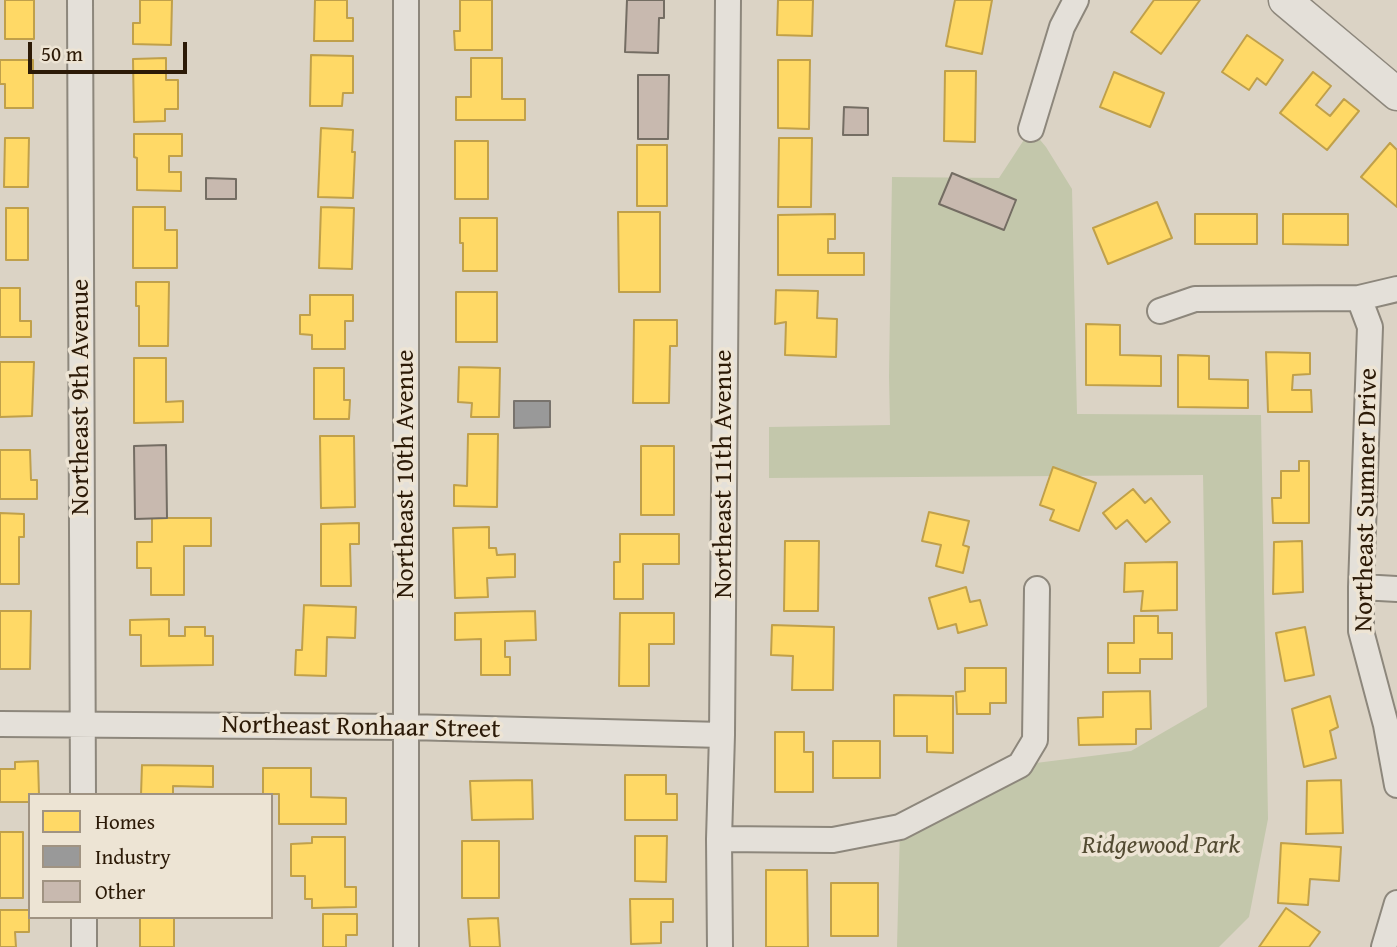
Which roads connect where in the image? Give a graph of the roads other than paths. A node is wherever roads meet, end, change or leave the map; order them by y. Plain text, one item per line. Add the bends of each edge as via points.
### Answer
1 (80, 0) edge
2 (406, 0) edge
3 (728, 0) edge
4 (1076, 0) edge
5 (1285, 0) edge
6 (1397, 94) edge
7 (1031, 129) dead end
8 (1397, 289) edge
9 (1359, 298) junction
10 (1160, 311) dead end
11 (1361, 587) junction
12 (1037, 589) dead end
13 (1397, 589) edge
14 (0, 724) edge
15 (82, 726) junction
16 (407, 727) junction
17 (722, 735) junction
18 (1397, 785) edge
19 (83, 793) edge
20 (719, 839) junction
21 (1397, 903) edge
22 (84, 919) edge
23 (84, 947) edge
24 (406, 947) edge
25 (720, 947) edge
26 (1384, 947) edge

1 - 15 street, Northeast 9th Avenue
2 - 16 street, Northeast 10th Avenue
3 - 17 street, Northeast 11th Avenue
4 - 7 street via 1062,27
5 - 6 street
8 - 9 street
9 - 10 street via 1195,299
9 - 11 street, Northeast Sumner Drive via 1370,327
11 - 13 street
11 - 18 street, Northeast Sumner Drive via 1361,631
12 - 20 street via 1035,740 1020,765 900,827 833,841
14 - 15 street, Northeast Ronhaar Street
15 - 16 street, Northeast Ronhaar Street
15 - 19 street, Northeast 9th Avenue
16 - 17 street, Northeast Ronhaar Street
16 - 24 street, Northeast 10th Avenue
17 - 20 street, Northeast 11th Avenue
20 - 25 street, Northeast 11th Avenue
21 - 26 street
22 - 23 street

